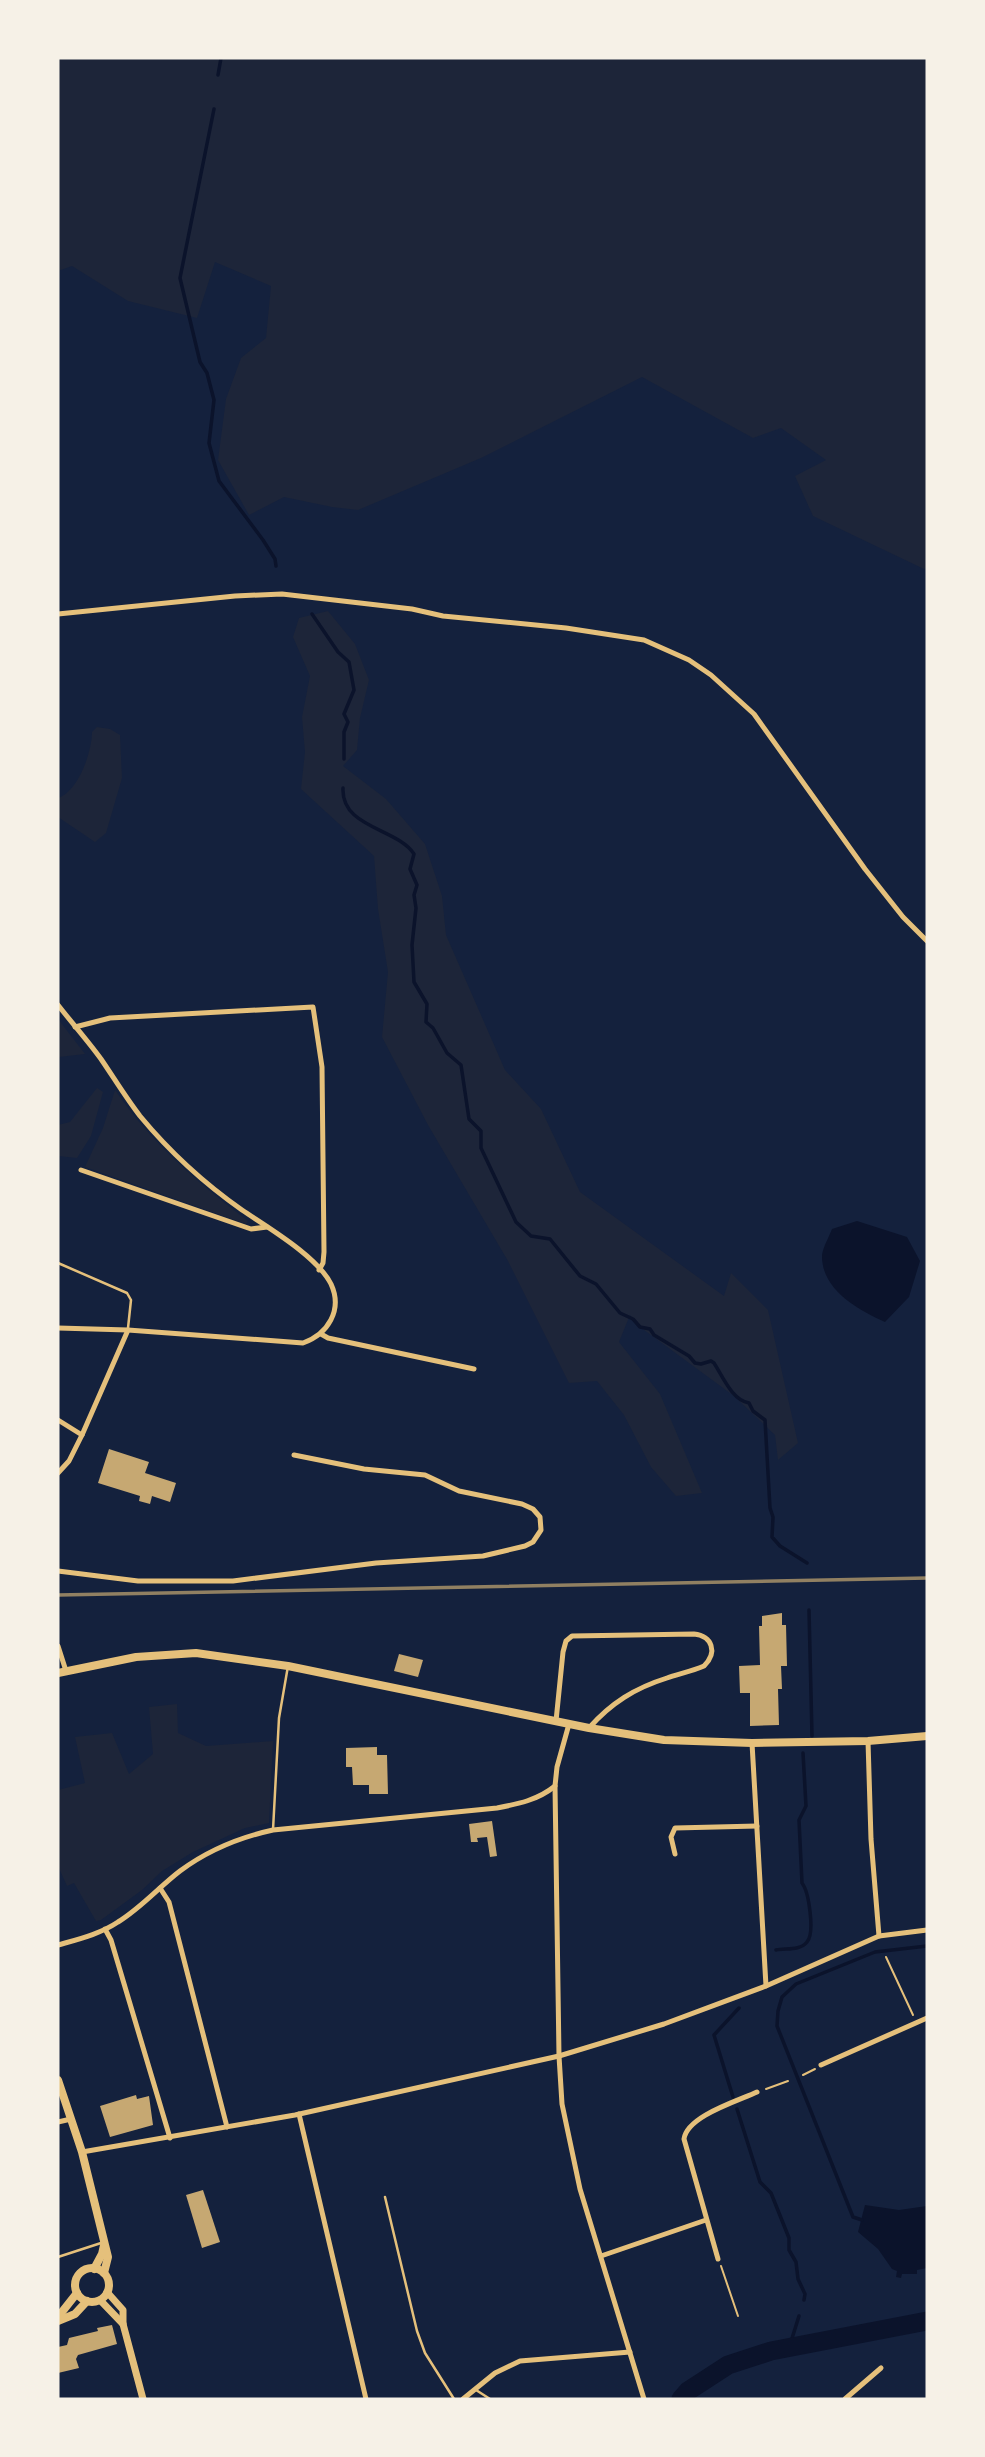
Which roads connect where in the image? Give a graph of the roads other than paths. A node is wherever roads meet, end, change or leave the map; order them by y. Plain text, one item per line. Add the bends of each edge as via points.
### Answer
1 (58, 614) edge
2 (927, 941) edge
3 (58, 1005) edge
4 (75, 1027) junction
5 (81, 1170) dead end
6 (268, 1227) junction
7 (58, 1264) edge
8 (320, 1270) junction
9 (58, 1328) edge
10 (128, 1330) junction
11 (321, 1334) junction
12 (474, 1369) dead end
13 (58, 1420) edge
14 (82, 1435) junction
15 (295, 1455) dead end
16 (58, 1473) edge
17 (58, 1571) edge
18 (58, 1646) edge
19 (288, 1666) junction
20 (62, 1672) edge
21 (556, 1721) junction
22 (569, 1724) junction
23 (589, 1728) junction
24 (927, 1736) edge
25 (868, 1741) junction
26 (752, 1743) junction
27 (555, 1786) junction
28 (757, 1826) junction
29 (273, 1830) junction
30 (675, 1854) dead end
31 (160, 1888) junction
32 (105, 1929) junction
33 (927, 1930) edge
34 (879, 1936) junction
35 (58, 1944) edge
36 (766, 1986) junction
37 (927, 2018) edge
38 (559, 2056) junction
39 (821, 2065) road end
40 (58, 2080) edge
41 (757, 2092) road end
42 (299, 2115) junction
43 (71, 2119) junction
44 (58, 2123) edge
45 (227, 2127) junction
46 (170, 2137) junction
47 (82, 2152) junction
48 (385, 2197) dead end
49 (706, 2220) junction
50 (104, 2242) junction
51 (601, 2256) junction
52 (58, 2257) edge
53 (718, 2259) road end
54 (94, 2269) junction
55 (104, 2273) junction
56 (107, 2292) junction
57 (77, 2293) junction
58 (100, 2300) junction
59 (87, 2301) junction
60 (58, 2319) edge
61 (123, 2323) junction
62 (630, 2352) junction
63 (881, 2368) dead end
64 (476, 2390) junction
65 (143, 2399) edge
66 (366, 2399) edge
67 (454, 2399) edge
68 (463, 2399) edge
69 (490, 2399) edge
70 (644, 2399) edge
71 (845, 2399) edge

1 - 2 street via 282,594 644,640 689,660 754,714 865,869
3 - 4 street
4 - 6 street via 170,1147 210,1185
4 - 8 street via 110,1018 313,1007 322,1067 324,1252
5 - 6 street via 251,1229
6 - 8 street
7 - 10 lane via 127,1293 131,1300
8 - 11 street via 335,1297 333,1314
9 - 10 street
10 - 11 street via 294,1343
10 - 14 street
11 - 12 street
13 - 14 street
14 - 16 street
15 - 17 street via 425,1475 459,1491 522,1504 540,1517 541,1530 525,1546 483,1556 376,1563 233,1581 138,1581
18 - 20 street
19 - 20 main road via 175,1653
19 - 21 main road
19 - 29 lane via 279,1717
21 - 22 main road
21 - 23 street via 563,1652 572,1636 694,1634 709,1639 712,1651 704,1666 628,1693
22 - 23 main road
22 - 27 street
23 - 26 main road via 664,1740
24 - 25 main road
25 - 26 main road
25 - 34 street
26 - 28 street
27 - 29 street via 527,1801 497,1808
27 - 38 street
28 - 30 street via 676,1828 671,1834
28 - 36 street
29 - 31 street via 208,1854
31 - 32 street
31 - 45 street via 169,1902
32 - 35 street
32 - 46 street
33 - 34 street
34 - 36 street
36 - 38 street
37 - 39 street
38 - 42 street
38 - 51 street via 562,2104 580,2189
40 - 43 main road
41 - 49 street via 694,2121 685,2132
42 - 45 street
42 - 66 street
43 - 44 street
43 - 47 main road
45 - 46 street
46 - 47 street
47 - 50 main road
48 - 67 lane via 417,2331
49 - 51 street
49 - 53 street
50 - 52 lane
50 - 54 main road
50 - 55 main road via 108,2257
51 - 62 street
54 - 55 main road
54 - 57 main road via 84,2270 77,2278
55 - 56 main road
56 - 58 main road
56 - 61 street via 120,2305
57 - 59 main road
57 - 60 main road
58 - 59 main road
58 - 61 street
59 - 60 main road via 75,2314
61 - 65 street
62 - 64 street via 520,2361 495,2373
62 - 70 street
63 - 71 street
64 - 68 street
64 - 69 lane

